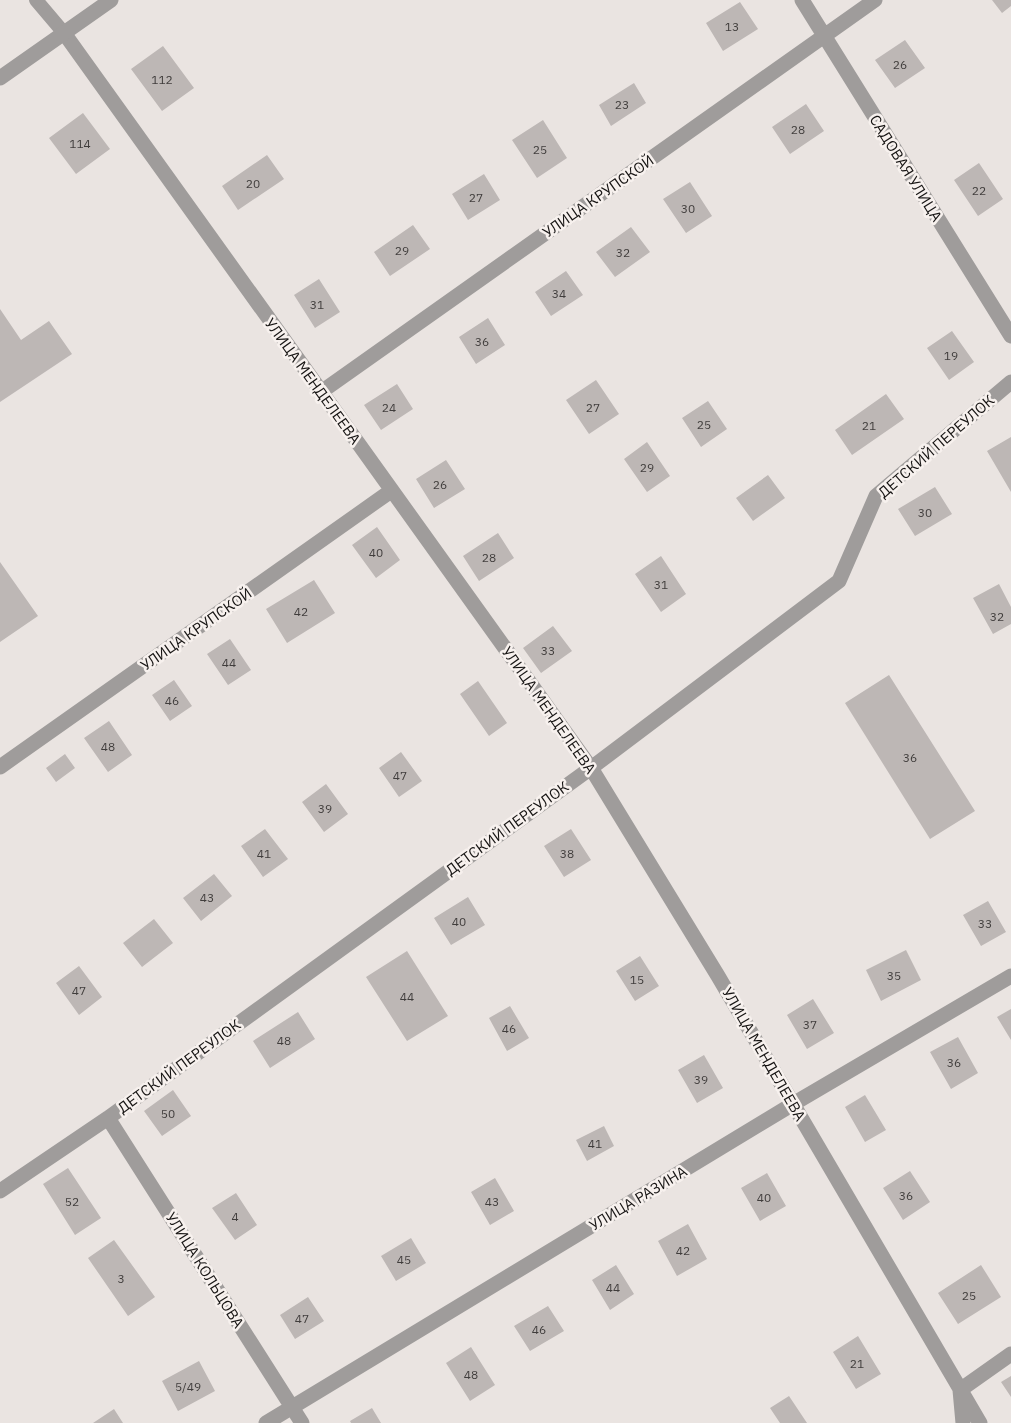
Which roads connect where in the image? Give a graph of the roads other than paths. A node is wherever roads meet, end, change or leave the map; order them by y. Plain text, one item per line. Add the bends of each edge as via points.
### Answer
1 (36, 0) edge
2 (111, 0) edge
3 (802, 0) edge
4 (874, 0) edge
5 (64, 33) junction
6 (824, 36) junction
7 (0, 78) edge
8 (1011, 336) edge
9 (1011, 382) edge
10 (321, 392) junction
11 (391, 490) junction
12 (0, 767) edge
13 (591, 768) junction
14 (1011, 976) edge
15 (793, 1104) junction
16 (108, 1118) junction
17 (0, 1191) edge
18 (1011, 1354) edge
19 (960, 1390) junction
20 (293, 1408) junction
21 (266, 1423) edge
22 (302, 1423) edge
23 (963, 1423) edge
24 (980, 1423) edge

1 - 5 lane
2 - 5 street
3 - 6 street, САДОВАЯ УЛИЦА
4 - 6 street, УЛИЦА КРУПСКОЙ
5 - 7 street
5 - 10 street, УЛИЦА МЕНДЕЛЕЕВА
6 - 8 street, САДОВАЯ УЛИЦА
6 - 10 street, УЛИЦА КРУПСКОЙ
9 - 13 street, ДЕТСКИЙ ПЕРЕУЛОК via 876,496 839,581
10 - 11 street, УЛИЦА МЕНДЕЛЕЕВА
11 - 12 street, УЛИЦА КРУПСКОЙ
11 - 13 street, УЛИЦА МЕНДЕЛЕЕВА
13 - 15 street, УЛИЦА МЕНДЕЛЕЕВА
13 - 16 street, ДЕТСКИЙ ПЕРЕУЛОК
14 - 15 street, УЛИЦА РАЗИНА
15 - 19 street, УЛИЦА МЕНДЕЛЕЕВА
15 - 20 street, УЛИЦА РАЗИНА
16 - 17 street, ДЕТСКИЙ ПЕРЕУЛОК
16 - 20 street, УЛИЦА КОЛЬЦОВА
18 - 19 street
19 - 23 street
19 - 24 street, УЛИЦА МЕНДЕЛЕЕВА
20 - 21 street, УЛИЦА РАЗИНА
20 - 22 street, УЛИЦА КОЛЬЦОВА

